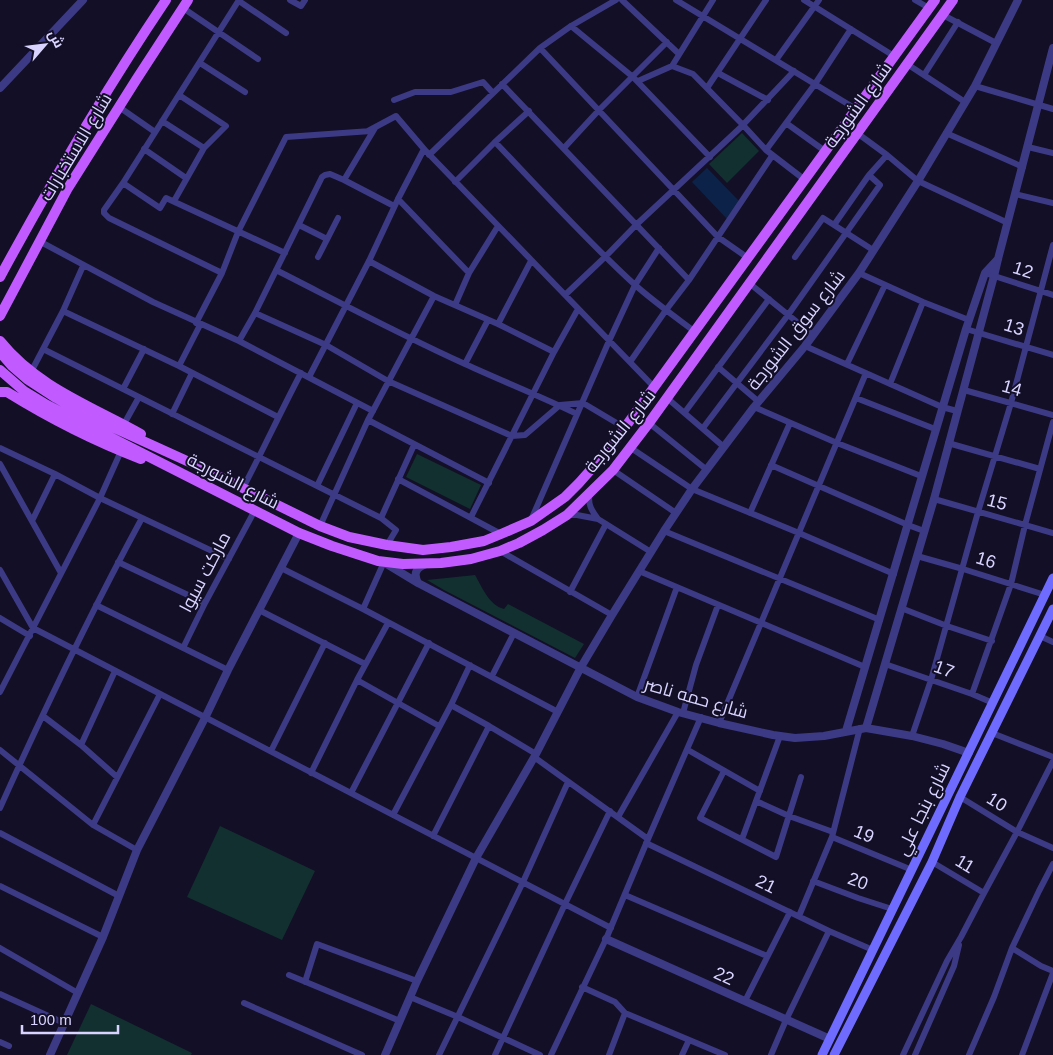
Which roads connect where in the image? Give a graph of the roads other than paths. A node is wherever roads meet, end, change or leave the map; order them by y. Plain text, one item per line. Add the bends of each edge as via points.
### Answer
1 (83, 0) edge
2 (166, 0) edge
3 (239, 0) edge
4 (290, 0) edge
5 (305, 0) edge
6 (616, 0) edge
7 (622, 0) edge
8 (676, 0) edge
9 (713, 0) edge
10 (766, 0) edge
11 (804, 0) edge
12 (819, 0) edge
13 (915, 0) edge
14 (953, 0) edge
15 (1018, 0) edge
16 (185, 4) edge
17 (932, 4) edge
18 (815, 7) junction
19 (943, 15) junction
20 (702, 16) junction
21 (958, 22) junction
22 (571, 26) junction
23 (851, 29) junction
24 (219, 32) junction
25 (286, 33) dead end
26 (740, 38) junction
27 (667, 42) junction
28 (996, 43) junction
29 (540, 48) junction
30 (1053, 48) edge
31 (679, 54) junction
32 (894, 56) junction
33 (258, 59) dead end
34 (127, 60) junction
35 (776, 60) junction
36 (200, 63) junction
37 (907, 64) junction
38 (1051, 64) edge
39 (672, 66) junction
40 (143, 69) junction
41 (794, 71) junction
42 (718, 73) junction
43 (924, 75) junction
44 (635, 79) junction
45 (502, 84) junction
46 (815, 84) junction
47 (975, 86) junction
48 (0, 88) edge
49 (707, 88) junction
50 (245, 92) dead end
51 (493, 93) junction
52 (179, 95) junction
53 (394, 100) dead end
54 (768, 100) junction
55 (965, 102) junction
56 (1039, 106) junction
57 (119, 107) junction
58 (856, 109) junction
59 (1053, 109) edge
60 (599, 110) junction
61 (529, 111) junction
62 (162, 121) junction
63 (786, 123) junction
64 (743, 124) junction
65 (372, 129) junction
66 (155, 132) junction
67 (946, 133) junction
68 (857, 134) junction
69 (494, 142) junction
70 (1028, 147) junction
71 (204, 148) junction
72 (564, 148) junction
73 (144, 149) junction
74 (424, 149) junction
75 (766, 150) junction
76 (826, 151) junction
77 (1053, 153) edge
78 (887, 154) junction
79 (429, 155) junction
80 (772, 156) junction
81 (710, 157) junction
82 (1022, 167) junction
83 (869, 175) junction
84 (186, 178) junction
85 (344, 180) junction
86 (805, 180) junction
87 (918, 181) junction
88 (455, 182) junction
89 (122, 183) junction
90 (674, 190) junction
91 (1015, 194) junction
92 (398, 199) junction
93 (174, 201) junction
94 (1053, 203) edge
95 (394, 206) junction
96 (338, 218) dead end
97 (1008, 223) junction
98 (636, 224) junction
99 (298, 225) junction
100 (834, 225) junction
101 (498, 226) junction
102 (238, 232) junction
103 (846, 232) junction
104 (718, 237) junction
105 (327, 239) junction
106 (39, 241) junction
107 (1053, 245) edge
108 (659, 248) junction
109 (873, 250) junction
110 (285, 253) junction
111 (606, 256) junction
112 (318, 257) dead end
113 (795, 257) dead end
114 (748, 258) junction
115 (998, 259) junction
116 (9, 260) junction
117 (531, 260) junction
118 (369, 261) junction
119 (83, 266) junction
120 (276, 270) junction
121 (0, 273) edge
122 (222, 273) junction
123 (469, 273) junction
124 (858, 273) junction
125 (985, 273) junction
126 (994, 276) junction
127 (0, 278) edge
128 (689, 280) junction
129 (749, 283) junction
130 (636, 285) junction
131 (885, 285) junction
132 (1040, 291) junction
133 (565, 295) junction
134 (1053, 295) edge
135 (434, 296) junction
136 (769, 299) junction
137 (923, 302) junction
138 (455, 305) junction
139 (346, 306) junction
140 (578, 309) junction
141 (666, 310) junction
142 (63, 312) junction
143 (255, 313) junction
144 (0, 315) edge
145 (788, 315) junction
146 (488, 320) junction
147 (969, 320) junction
148 (198, 324) junction
149 (498, 324) junction
150 (966, 329) junction
151 (694, 331) junction
152 (979, 332) junction
153 (813, 336) junction
154 (411, 338) junction
155 (0, 341) edge
156 (239, 341) junction
157 (609, 341) junction
158 (326, 345) junction
159 (805, 346) junction
160 (1026, 347) junction
161 (43, 349) junction
162 (144, 350) junction
163 (0, 352) edge
164 (554, 352) junction
165 (1053, 355) edge
166 (630, 362) junction
167 (466, 364) junction
168 (847, 364) junction
169 (178, 366) junction
170 (718, 367) junction
171 (0, 370) edge
172 (31, 372) junction
173 (192, 373) junction
174 (300, 373) junction
175 (866, 373) junction
176 (309, 378) junction
177 (388, 381) junction
178 (736, 383) junction
179 (890, 384) junction
180 (654, 387) junction
181 (123, 389) junction
182 (964, 390) junction
183 (4, 392) edge
184 (533, 393) junction
185 (139, 397) junction
186 (667, 398) junction
187 (856, 398) junction
188 (357, 403) junction
189 (583, 403) junction
190 (643, 403) junction
191 (1011, 403) junction
192 (757, 404) junction
193 (560, 406) junction
194 (942, 407) junction
195 (373, 411) junction
196 (957, 411) junction
197 (685, 412) junction
198 (656, 413) junction
199 (172, 414) junction
200 (577, 414) junction
201 (1053, 415) edge
202 (278, 417) junction
203 (368, 420) junction
204 (790, 422) junction
205 (1053, 422) edge
206 (124, 424) junction
207 (649, 424) junction
208 (625, 428) junction
209 (703, 428) junction
210 (935, 429) junction
211 (512, 436) junction
212 (837, 443) junction
213 (948, 443) junction
214 (414, 445) junction
215 (724, 447) junction
216 (0, 448) edge
217 (631, 448) junction
218 (120, 451) junction
219 (995, 456) junction
220 (260, 457) junction
221 (0, 464) edge
222 (771, 465) junction
223 (198, 466) junction
224 (1040, 469) junction
225 (613, 470) junction
226 (706, 470) junction
227 (55, 474) junction
228 (185, 475) junction
229 (921, 476) junction
230 (398, 479) junction
231 (488, 483) junction
232 (819, 485) junction
233 (317, 486) junction
234 (243, 488) junction
235 (692, 489) junction
236 (590, 492) junction
237 (335, 495) junction
238 (100, 498) junction
239 (934, 499) junction
240 (268, 500) junction
241 (258, 512) junction
242 (750, 512) junction
243 (978, 512) junction
244 (676, 513) junction
245 (567, 515) junction
246 (471, 517) junction
247 (142, 518) junction
248 (381, 518) junction
249 (598, 520) junction
250 (32, 521) junction
251 (531, 521) junction
252 (606, 524) junction
253 (908, 525) junction
254 (1025, 525) junction
255 (320, 526) junction
256 (664, 531) junction
257 (924, 531) junction
258 (1053, 532) edge
259 (299, 533) junction
260 (799, 533) junction
261 (501, 534) junction
262 (387, 545) junction
263 (500, 551) junction
264 (651, 552) junction
265 (917, 556) junction
266 (229, 559) junction
267 (118, 562) junction
268 (384, 562) junction
269 (426, 564) junction
270 (281, 568) junction
271 (963, 569) junction
272 (0, 570) edge
273 (639, 571) junction
274 (61, 573) junction
275 (894, 574) junction
276 (1053, 578) edge
277 (779, 579) junction
278 (418, 583) junction
279 (1011, 584) junction
280 (677, 587) junction
281 (570, 592) junction
282 (1045, 595) junction
283 (205, 604) junction
284 (96, 605) junction
285 (718, 605) junction
286 (363, 608) junction
287 (901, 608) junction
288 (1053, 609) edge
289 (259, 610) junction
290 (612, 615) junction
291 (0, 618) edge
292 (880, 620) junction
293 (388, 622) junction
294 (761, 623) junction
295 (947, 626) junction
296 (33, 628) junction
297 (514, 633) junction
298 (30, 636) junction
299 (1040, 636) junction
300 (992, 641) junction
301 (1053, 642) edge
302 (325, 643) junction
303 (429, 643) junction
304 (182, 648) junction
305 (74, 650) junction
306 (366, 664) junction
307 (885, 664) junction
308 (470, 665) junction
309 (865, 667) junction
310 (581, 668) junction
311 (228, 670) junction
312 (115, 671) junction
313 (492, 676) junction
314 (357, 680) junction
315 (931, 680) junction
316 (0, 692) edge
317 (160, 694) junction
318 (972, 694) junction
319 (637, 697) junction
320 (399, 703) junction
321 (992, 703) junction
322 (451, 705) junction
323 (558, 712) junction
324 (681, 712) junction
325 (43, 716) junction
326 (701, 717) junction
327 (205, 718) junction
328 (719, 723) junction
329 (439, 726) junction
330 (489, 726) junction
331 (863, 728) junction
332 (846, 731) junction
333 (992, 733) junction
334 (780, 736) junction
335 (912, 736) junction
336 (81, 745) junction
337 (0, 750) edge
338 (688, 750) junction
339 (271, 752) junction
340 (969, 753) junction
341 (535, 756) junction
342 (1053, 757) edge
343 (980, 758) junction
344 (1053, 761) edge
345 (19, 765) junction
346 (724, 771) junction
347 (311, 772) junction
348 (117, 777) junction
349 (801, 777) dead end
350 (568, 782) junction
351 (760, 791) junction
352 (352, 793) junction
353 (960, 797) junction
354 (756, 801) junction
355 (0, 808) edge
356 (610, 812) junction
357 (393, 815) junction
358 (789, 816) junction
359 (618, 817) junction
360 (93, 825) junction
361 (1018, 832) junction
362 (0, 834) edge
363 (833, 835) junction
364 (433, 836) junction
365 (742, 839) junction
366 (647, 841) junction
367 (1053, 848) edge
368 (136, 850) junction
369 (476, 858) junction
370 (932, 862) junction
371 (1053, 864) edge
372 (912, 870) junction
373 (814, 881) junction
374 (523, 882) junction
375 (0, 886) edge
376 (984, 893) junction
377 (119, 896) junction
378 (625, 896) junction
379 (565, 904) junction
380 (892, 909) junction
381 (790, 912) junction
382 (799, 916) junction
383 (611, 928) junction
384 (829, 931) junction
385 (103, 937) junction
386 (962, 937) junction
387 (606, 939) junction
388 (0, 948) edge
389 (1012, 948) junction
390 (873, 950) junction
391 (767, 956) junction
392 (1053, 972) edge
393 (289, 976) dead end
394 (417, 981) junction
395 (305, 982) junction
396 (582, 987) junction
397 (78, 993) junction
398 (0, 994) edge
399 (410, 998) junction
400 (745, 1001) junction
401 (244, 1003) dead end
402 (625, 1013) junction
403 (458, 1017) junction
404 (786, 1020) junction
405 (400, 1021) junction
406 (64, 1023) junction
407 (503, 1038) junction
408 (830, 1039) junction
409 (689, 1040) junction
410 (0, 1042) edge
411 (10, 1046) dead end
412 (50, 1055) edge
413 (362, 1055) edge
414 (385, 1055) edge
415 (440, 1055) edge
416 (495, 1055) edge
417 (540, 1055) edge
418 (550, 1055) edge
419 (609, 1055) edge
420 (682, 1055) edge
421 (725, 1055) edge
422 (771, 1055) edge
423 (822, 1055) edge
424 (834, 1055) edge
425 (903, 1055) edge
426 (915, 1055) edge
427 (969, 1055) edge
428 (1022, 1055) edge

1 - 48 street
2 - 34 main road, شارع الاستخبارات
3 - 24 street
3 - 25 street
4 - 5 street via 301,6
6 - 22 street
7 - 27 street
8 - 20 street
9 - 20 street
10 - 26 street
11 - 18 street
12 - 18 street
13 - 17 street
14 - 19 main road, شارع الشورجة
15 - 28 street, شارع سوق الشورجة
16 - 24 street
16 - 40 main road, شارع الاستخبارات
17 - 32 main road
18 - 23 street
18 - 35 street
19 - 21 street
19 - 37 main road, شارع الشورجة
20 - 26 street
20 - 31 street
21 - 28 street
21 - 43 street
22 - 29 street
22 - 44 street
23 - 32 street
23 - 46 street
24 - 33 street
24 - 36 street
26 - 35 street
26 - 42 street
27 - 31 street
27 - 44 street
28 - 47 street, شارع سوق الشورجة
29 - 45 street
29 - 60 street
30 - 38 street
31 - 39 street
32 - 58 main road
34 - 40 main road
34 - 116 main road, شارع الاستخبارات
35 - 41 street
36 - 50 street
36 - 52 street
37 - 43 street
37 - 68 main road, شارع الشورجة
38 - 56 street
39 - 44 street
39 - 49 street via 693,74
40 - 57 main road, شارع الاستخبارات
41 - 46 street
41 - 54 street
42 - 49 street
42 - 54 street
43 - 55 street
44 - 60 street
44 - 81 street
45 - 51 street
45 - 61 street
46 - 58 street
46 - 63 street
47 - 55 street, شارع سوق الشورجة
47 - 56 street
49 - 64 street
51 - 53 street via 483,82 451,92 415,92
51 - 79 street
52 - 62 street
52 - 71 street via 226,126
54 - 64 street
55 - 67 street, شارع سوق الشورجة
56 - 59 street
56 - 70 street
57 - 66 street
57 - 106 main road, شارع الاستخبارات
58 - 76 main road
60 - 72 street
60 - 90 street
61 - 69 street
61 - 72 street
62 - 66 street
62 - 71 street
63 - 75 street
63 - 76 street
64 - 75 street
64 - 81 street
65 - 74 street via 396,116
65 - 85 street
65 - 102 street via 286,137
66 - 73 street
67 - 82 street
67 - 87 street, شارع سوق الشورجة
68 - 78 street
68 - 129 main road, شارع الشورجة
69 - 88 street
69 - 111 street
70 - 77 street
70 - 82 street
71 - 84 street
72 - 98 street
73 - 84 street
73 - 89 street
74 - 79 street
74 - 92 street
75 - 80 street
76 - 86 main road
78 - 83 street
78 - 87 street
79 - 88 street
80 - 86 street
80 - 104 street
81 - 90 street
82 - 91 street
83 - 100 street
83 - 103 street via 880,185
84 - 93 street
85 - 95 street
85 - 99 street via 330,174 322,177
86 - 114 main road
87 - 97 street
87 - 109 street, شارع سوق الشورجة
88 - 101 street
89 - 93 street via 160,208 166,198
89 - 122 street via 104,210 105,215
90 - 98 street
90 - 104 street
91 - 94 street
91 - 97 street
92 - 95 street
92 - 123 street
93 - 102 street
95 - 118 street
96 - 105 street
97 - 115 street
98 - 108 street
98 - 111 street
99 - 105 street
99 - 110 street
100 - 103 street
100 - 113 street via 823,218
101 - 117 street
101 - 123 street
102 - 110 street
102 - 122 street
103 - 109 street
103 - 145 street
104 - 114 street
104 - 128 street
105 - 112 street
106 - 119 street
106 - 144 main road, شارع الاستخبارات
107 - 132 street
108 - 128 street
108 - 130 street
109 - 124 street, شارع سوق الشورجة
110 - 120 street
111 - 130 street
111 - 133 street
114 - 151 main road
115 - 125 street
115 - 126 street
116 - 121 main road
116 - 127 main road, شارع الاستخبارات
117 - 133 street
117 - 149 street
118 - 135 street
118 - 139 street
119 - 142 street
119 - 148 street
120 - 139 street
120 - 143 street
122 - 148 street
123 - 138 street
124 - 131 street
124 - 153 street, شارع سوق الشورجة
125 - 126 street, 12
125 - 147 street
126 - 132 street, 12
126 - 152 street
128 - 141 street
129 - 136 street
129 - 186 main road, شارع الشورجة
130 - 141 street
130 - 157 street
131 - 137 street
131 - 168 street
132 - 134 street, 12
132 - 160 street
133 - 140 street
135 - 138 street
135 - 154 street
136 - 145 street
136 - 170 street
137 - 147 street
137 - 179 street
138 - 146 street
139 - 154 street
139 - 158 street
140 - 157 street
140 - 164 street
141 - 151 street
141 - 166 street
142 - 161 street
142 - 162 street
143 - 156 street
143 - 158 street
145 - 153 street
145 - 178 street
146 - 149 street
146 - 167 street
147 - 150 street
148 - 156 street
148 - 169 street
149 - 164 street
150 - 152 street, 13
150 - 194 street
151 - 180 main road
152 - 160 street, 13
152 - 182 street
153 - 159 street, شارع سوق الشورجة
154 - 167 street
154 - 177 street
155 - 172 main road
156 - 174 street
157 - 166 street
157 - 189 street
158 - 176 street
158 - 177 street
159 - 168 street
159 - 192 street, شارع سوق الشورجة
160 - 165 street, 13
160 - 191 street
161 - 172 street
161 - 181 street
162 - 169 street
162 - 181 street
163 - 223 main road via 27,380 56,398
164 - 184 street
166 - 180 street
167 - 184 street
168 - 175 street
169 - 173 street
170 - 178 street
170 - 197 street
171 - 228 main road, شارع الشورجة via 46,405
172 - 183 main road via 11,366 2,375
172 - 206 main road via 70,397
173 - 199 street
173 - 202 street
174 - 176 street
174 - 202 street
175 - 179 street
175 - 187 street
176 - 188 street
177 - 195 street
177 - 211 street
178 - 192 street
178 - 209 street
179 - 194 street
180 - 190 main road
181 - 185 street
182 - 191 street, 14
182 - 196 street
183 - 218 main road
184 - 193 street
184 - 211 street
185 - 199 street
185 - 206 street
186 - 197 street
186 - 198 main road, شارع الشورجة
187 - 210 street
187 - 212 street
188 - 195 street
188 - 233 street
189 - 193 street
189 - 200 street
189 - 208 street
190 - 198 main road
190 - 208 main road
191 - 201 street, 14
191 - 219 street
192 - 204 street
192 - 215 street, شارع سوق الشورجة
193 - 200 street
193 - 211 street via 525,435
194 - 196 street
194 - 210 street
195 - 203 street
196 - 213 street
197 - 209 street
198 - 207 main road, شارع الشورجة
199 - 220 street
200 - 251 street
202 - 220 street
203 - 214 street
203 - 237 street
204 - 212 street
204 - 222 street
205 - 224 street
206 - 223 main road
207 - 217 main road, شارع الشورجة
207 - 226 street
208 - 251 main road via 565,497
209 - 215 street
210 - 229 street
211 - 231 street
212 - 229 street
212 - 232 street
213 - 219 street
213 - 239 street
214 - 230 street
214 - 231 street
215 - 226 street, شارع سوق الشورجة
216 - 227 street
217 - 225 main road, شارع الشورجة
217 - 235 street
218 - 228 main road
218 - 238 street
219 - 224 street
219 - 243 street
220 - 233 street
220 - 234 street
221 - 250 street
222 - 232 street
222 - 242 street
223 - 234 main road
224 - 254 street
225 - 236 main road, شارع الشورجة
225 - 244 street
226 - 235 street, شارع سوق الشورجة
227 - 238 street
227 - 250 street
228 - 241 main road, شارع الشورجة
229 - 253 street
230 - 246 street
230 - 248 street
231 - 246 street
232 - 253 street
232 - 260 street
233 - 237 street
234 - 240 main road
235 - 242 street
235 - 244 street, شارع سوق الشورجة
236 - 245 main road, شارع الشورجة
236 - 249 street via 589,504
237 - 248 street
237 - 255 street
238 - 247 street
238 - 274 street
239 - 243 street, 15
239 - 257 street
240 - 241 main road
240 - 255 main road
241 - 259 main road, شارع الشورجة
241 - 266 street, مارکت سیوا
242 - 260 street
243 - 254 street, 15
243 - 271 street
244 - 256 street, شارع سوق الشورجة
245 - 249 street
245 - 263 main road, شارع الشورجة
246 - 261 street
247 - 266 street
247 - 267 street
248 - 262 street via 396,530
249 - 252 street
250 - 274 street
251 - 261 main road
252 - 264 street
252 - 281 street
253 - 257 street
253 - 275 street
254 - 258 street, 15
254 - 279 street
255 - 262 main road
256 - 264 street, شارع سوق الشورجة
256 - 277 street
257 - 265 street
259 - 268 main road, شارع الشورجة
259 - 270 street
260 - 275 street
260 - 277 street
261 - 262 main road via 484,541 423,550
263 - 269 main road, شارع الشورجة via 471,559
263 - 281 street
264 - 273 street, شارع سوق الشورجة
265 - 271 street, 16
265 - 287 street
266 - 283 street, مارکت سیوا
267 - 283 street
267 - 284 street
268 - 269 main road, شارع الشورجة
268 - 278 street, شارع حمه ناصر
268 - 286 street
269 - 278 street via 416,571
270 - 286 street
270 - 289 street
271 - 279 street, 16
271 - 295 street
272 - 296 street
273 - 280 street
273 - 290 street, شارع سوق الشورجة
274 - 296 street
275 - 292 street
276 - 282 main road, شارع بنجا علي
277 - 292 street
277 - 294 street
278 - 297 street, شارع حمه ناصر
279 - 282 street, 16
279 - 300 street
280 - 285 street
280 - 319 street
281 - 290 street
282 - 321 main road, شارع بنجا علي
283 - 304 street, مارکت سیوا
284 - 304 street
284 - 305 street
285 - 294 street
285 - 324 street
286 - 293 street
287 - 295 street
287 - 307 street
288 - 299 main road, شارع بنجا علي
289 - 302 street
289 - 311 street
290 - 310 street, شارع سوق الشورجة
291 - 298 street
292 - 309 street
293 - 303 street
293 - 306 street
294 - 309 street
294 - 328 street
295 - 300 street
295 - 315 street
296 - 298 street
296 - 305 street
297 - 310 street, شارع حمه ناصر
297 - 313 street
298 - 316 street
299 - 301 street
299 - 333 main road, شارع بنجا علي
300 - 318 street
302 - 306 street
302 - 339 street
303 - 308 street
303 - 320 street
304 - 311 street
305 - 312 street
305 - 325 street
306 - 314 street
307 - 315 street, 17
307 - 331 street
308 - 313 street
308 - 322 street
309 - 332 street
310 - 319 street, شارع حمه ناصر
310 - 323 street, شارع سوق الشورجة
311 - 327 street
312 - 317 street
312 - 336 street
313 - 323 street
314 - 320 street
314 - 347 street
315 - 318 street, 17
315 - 335 street
317 - 327 street
317 - 348 street
318 - 321 street, 17
319 - 324 street, شارع حمه ناصر
320 - 329 street
320 - 352 street
321 - 340 main road, شارع بنجا علي
322 - 329 street
322 - 330 street, 21
323 - 341 street, شارع سوق الشورجة
324 - 326 street, شارع حمه ناصر
324 - 359 street
325 - 336 street
325 - 345 street
326 - 328 street, شارع حمه ناصر
326 - 338 street
327 - 339 street
327 - 368 street
328 - 334 street, شارع حمه ناصر
329 - 357 street
330 - 341 street, 21
330 - 364 street
331 - 332 street, شارع حمه ناصر
331 - 335 street, شارع حمه ناصر
331 - 363 street
332 - 334 street, شارع حمه ناصر via 809,738
333 - 342 street
333 - 343 main road, شارع بنجا علي
334 - 351 street
335 - 340 street, شارع حمه ناصر
336 - 348 street
337 - 345 street
338 - 346 street
338 - 366 street
339 - 347 street
340 - 343 main road
340 - 372 main road, شارع بنجا علي
341 - 350 street, 21
341 - 369 street, شارع سوق الشورجة
343 - 353 main road, شارع بنجا علي
344 - 361 street
345 - 355 street
345 - 360 street
346 - 351 street
346 - 365 street via 700,818
347 - 352 street
348 - 360 street
349 - 358 street
350 - 356 street, 21
350 - 374 street
351 - 354 street
352 - 357 street
353 - 361 street, 10
353 - 370 main road, شارع بنجا علي
354 - 358 street, 19
354 - 365 street
356 - 359 street, 21
356 - 379 street
357 - 364 street
358 - 363 street, 19
358 - 365 street via 776,857
359 - 366 street, 21
360 - 368 street
361 - 367 street, 10
361 - 376 street
362 - 377 street
363 - 372 street, 19
363 - 373 street
364 - 369 street
366 - 378 street
366 - 381 street, 21
368 - 377 street
369 - 374 street
369 - 394 street, شارع سوق الشورجة
370 - 376 street, 11
370 - 424 main road, شارع بنجا علي
371 - 389 street
372 - 380 main road, شارع بنجا علي
373 - 380 street, 20
373 - 382 street
374 - 379 street
374 - 403 street
375 - 385 street
376 - 386 street
377 - 385 street
378 - 383 street
378 - 391 street
379 - 383 street
379 - 407 street
380 - 390 main road, شارع بنجا علي
381 - 382 street, 21
381 - 391 street
382 - 384 street, 21
383 - 387 street
384 - 390 street, 21
384 - 404 street
385 - 397 street
386 - 425 street via 947,961
386 - 426 street via 954,966
387 - 396 street
387 - 400 street, 22
388 - 397 street
389 - 392 street
389 - 427 street
390 - 408 main road, شارع بنجا علي
391 - 400 street
392 - 428 street
393 - 395 street
394 - 395 street via 317,944
394 - 399 street, شارع سوق الشورجة
395 - 405 street
396 - 402 street via 616,1002
396 - 418 street
397 - 406 street
398 - 406 street
399 - 403 street
399 - 405 street, شارع سوق الشورجة
400 - 404 street, 22
401 - 413 street
402 - 409 street
402 - 419 street
403 - 407 street
403 - 415 street
404 - 408 street, 22
404 - 422 street
405 - 414 street, شارع سوق الشورجة
406 - 412 street
407 - 416 street
407 - 417 street
408 - 423 main road, شارع بنجا علي
409 - 420 street
409 - 421 street
410 - 411 street

